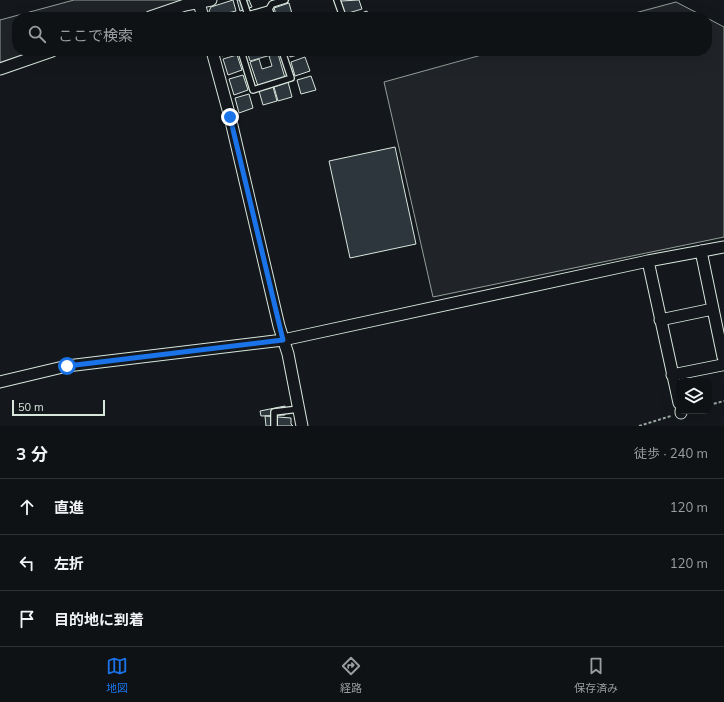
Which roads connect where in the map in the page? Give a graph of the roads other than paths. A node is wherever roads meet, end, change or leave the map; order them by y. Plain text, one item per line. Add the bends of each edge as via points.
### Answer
1 (211, 0) edge
2 (243, 0) edge
3 (285, 0) edge
4 (337, 0) edge
5 (194, 2) edge
6 (269, 9) junction
7 (165, 12) edge
8 (200, 12) edge
9 (244, 12) edge
10 (259, 12) edge
11 (270, 12) edge
12 (341, 12) edge
13 (38, 56) edge
14 (213, 56) edge
15 (243, 56) edge
16 (284, 56) edge
17 (0, 69) edge
18 (724, 247) edge
19 (701, 251) junction
20 (648, 262) junction
21 (708, 310) dead end
22 (660, 320) junction
23 (283, 340) junction
24 (722, 361) edge
25 (672, 375) junction
26 (0, 382) edge
27 (676, 392) edge
28 (299, 409) junction
29 (274, 426) edge
30 (302, 426) edge

1 - 5 street
2 - 9 lane
3 - 6 lane via 272,4
4 - 12 lane
5 - 7 street
5 - 8 street
6 - 10 lane
6 - 11 lane
13 - 17 street
14 - 23 street
15 - 16 lane via 253,90 291,78
18 - 19 street
19 - 20 street
19 - 24 street
20 - 22 street
20 - 23 street
21 - 22 street
22 - 25 street
23 - 26 street via 67,366
23 - 28 street
24 - 25 street
25 - 27 street
28 - 29 lane via 274,412
28 - 30 street

